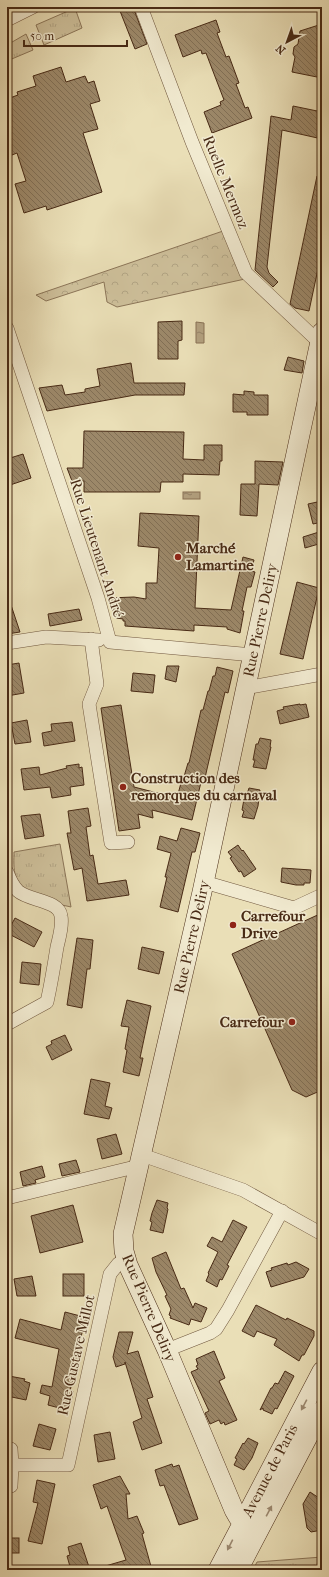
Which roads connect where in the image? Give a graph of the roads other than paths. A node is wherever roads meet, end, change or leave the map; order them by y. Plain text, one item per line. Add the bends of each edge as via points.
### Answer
1 (33, 7) edge
2 (141, 7) edge
3 (7, 20) edge
4 (7, 328) edge
5 (321, 338) edge
6 (91, 639) junction
7 (110, 642) junction
8 (7, 643) edge
9 (253, 655) junction
10 (322, 674) edge
11 (245, 688) junction
12 (128, 842) dead end
13 (7, 872) edge
14 (204, 882) junction
15 (322, 895) edge
16 (7, 1024) edge
17 (140, 1160) junction
18 (7, 1198) edge
19 (282, 1211) junction
20 (322, 1234) edge
21 (126, 1259) junction
22 (166, 1350) junction
23 (322, 1371) edge
24 (322, 1410) edge
25 (11, 1449) dead end
26 (12, 1466) junction
27 (11, 1486) dead end
28 (243, 1521) junction
29 (218, 1570) edge
30 (238, 1570) edge

1 - 3 street
2 - 5 street, Ruelle Mermoz via 192,142 246,273
4 - 7 street, Rue Lieutenant André via 98,598
5 - 9 street, Rue Pierre Deliry
6 - 7 street
6 - 8 street via 46,637
6 - 12 street via 96,684 89,704 111,843
7 - 9 street, Rue Lieutenant André
9 - 11 street, Rue Pierre Deliry
10 - 11 street
11 - 14 street, Rue Pierre Deliry
13 - 16 street via 19,892 58,909 61,930 47,1002
14 - 15 street via 294,908
14 - 17 street, Rue Pierre Deliry
17 - 18 street
17 - 19 street via 242,1190
17 - 21 street, Rue Pierre Deliry via 124,1234
19 - 20 street
19 - 22 street via 216,1329
21 - 22 street, Rue Pierre Deliry
21 - 26 street, Rue Gustave Millot via 110,1274 68,1465
22 - 28 street, Rue Pierre Deliry via 234,1510
23 -> 28 street, Avenue de Paris
30 -> 24 street, Avenue de Paris
25 - 26 street
26 - 27 street
28 -> 29 street, Avenue de Paris

